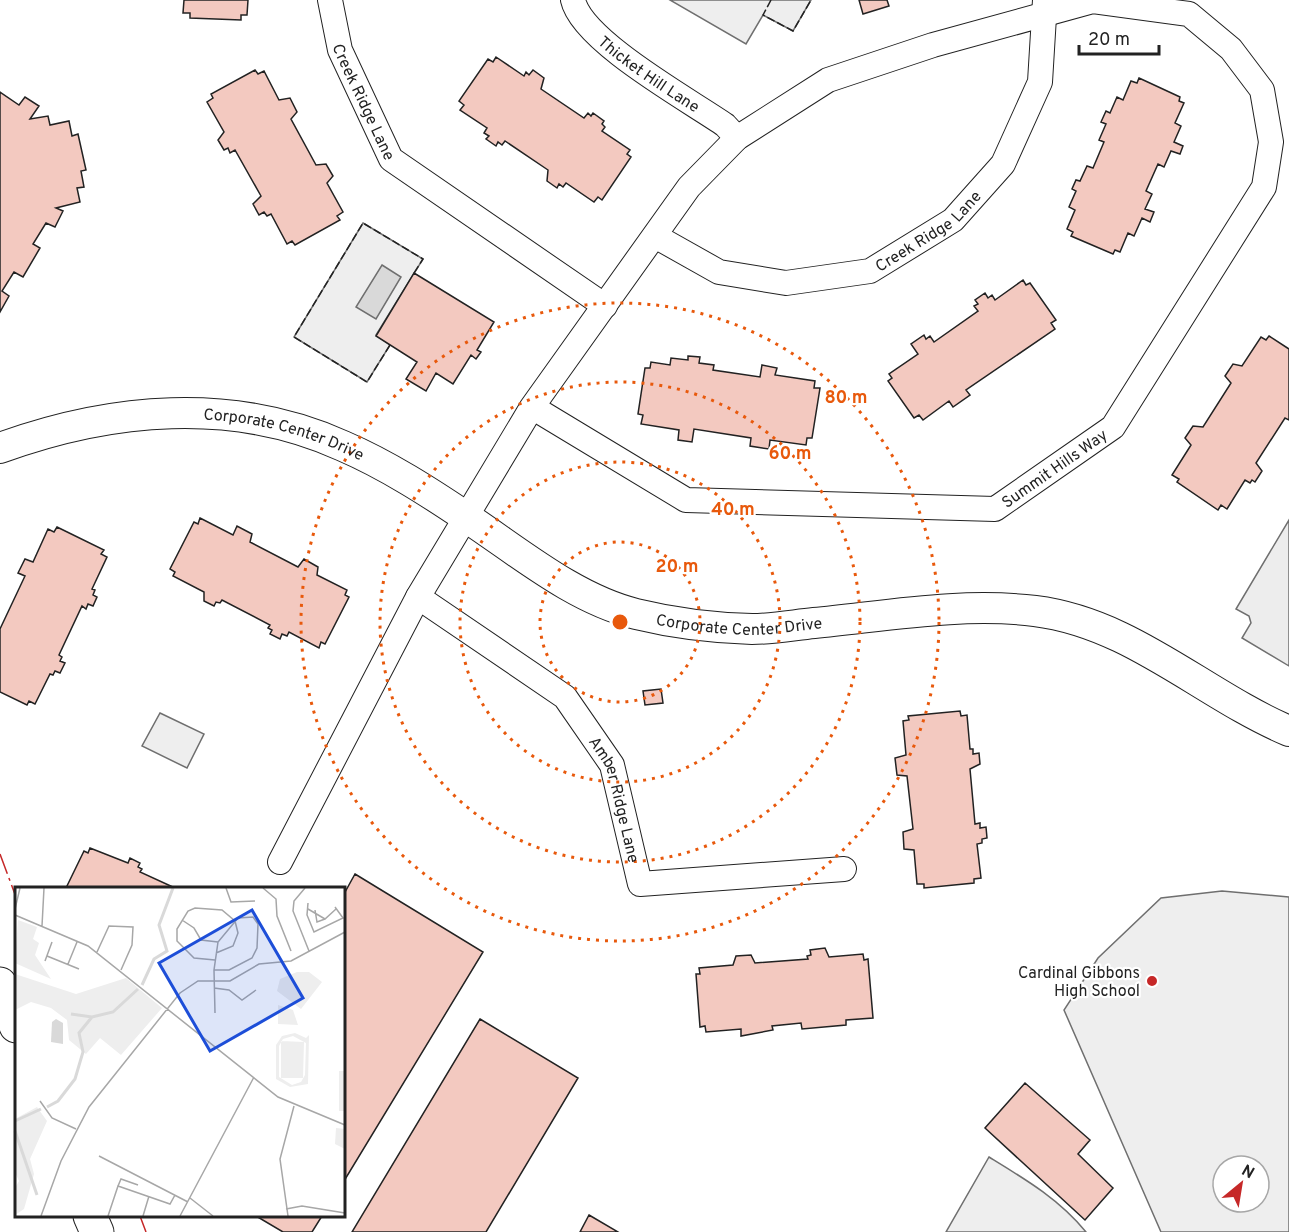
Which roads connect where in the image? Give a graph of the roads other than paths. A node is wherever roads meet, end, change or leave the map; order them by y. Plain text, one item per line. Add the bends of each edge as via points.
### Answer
1 (330, 0) edge
2 (573, 0) edge
3 (1045, 6) edge
4 (738, 138) junction
5 (655, 236) junction
6 (605, 306) junction
7 (532, 407) junction
8 (0, 448) edge
9 (466, 517) junction
10 (418, 597) junction
11 (1289, 731) edge
12 (280, 862) dead end
13 (844, 869) dead end
14 (0, 984) edge
15 (15, 1023) edge
16 (91, 1217) edge
17 (97, 1232) edge

1 - 6 street, Creek Ridge Lane via 340,50 391,159
2 - 4 street, Thicket Hill Lane via 602,42 725,125
3 - 4 street via 828,80
3 - 5 street, Creek Ridge Lane via 1040,82 1003,164 953,220 870,271 786,283 720,272
3 - 7 street, Summit Hills Way via 1093,1 1189,14 1231,49 1262,90 1271,142 1264,187 1113,427 995,509 820,505 686,500
4 - 5 street via 689,187
5 - 6 street
6 - 7 street
7 - 9 street
8 - 9 street, Corporate Center Drive via 126,416 189,411 252,418 297,428 344,446
9 - 10 street
9 - 11 street, Corporate Center Drive via 586,594 633,613 687,623 754,629 971,608 1036,611 1075,621 1110,631 1149,651
10 - 12 street
10 - 13 street, Amber Ridge Lane via 565,697 612,765 640,884
14 - 15 main road
16 - 17 main road

